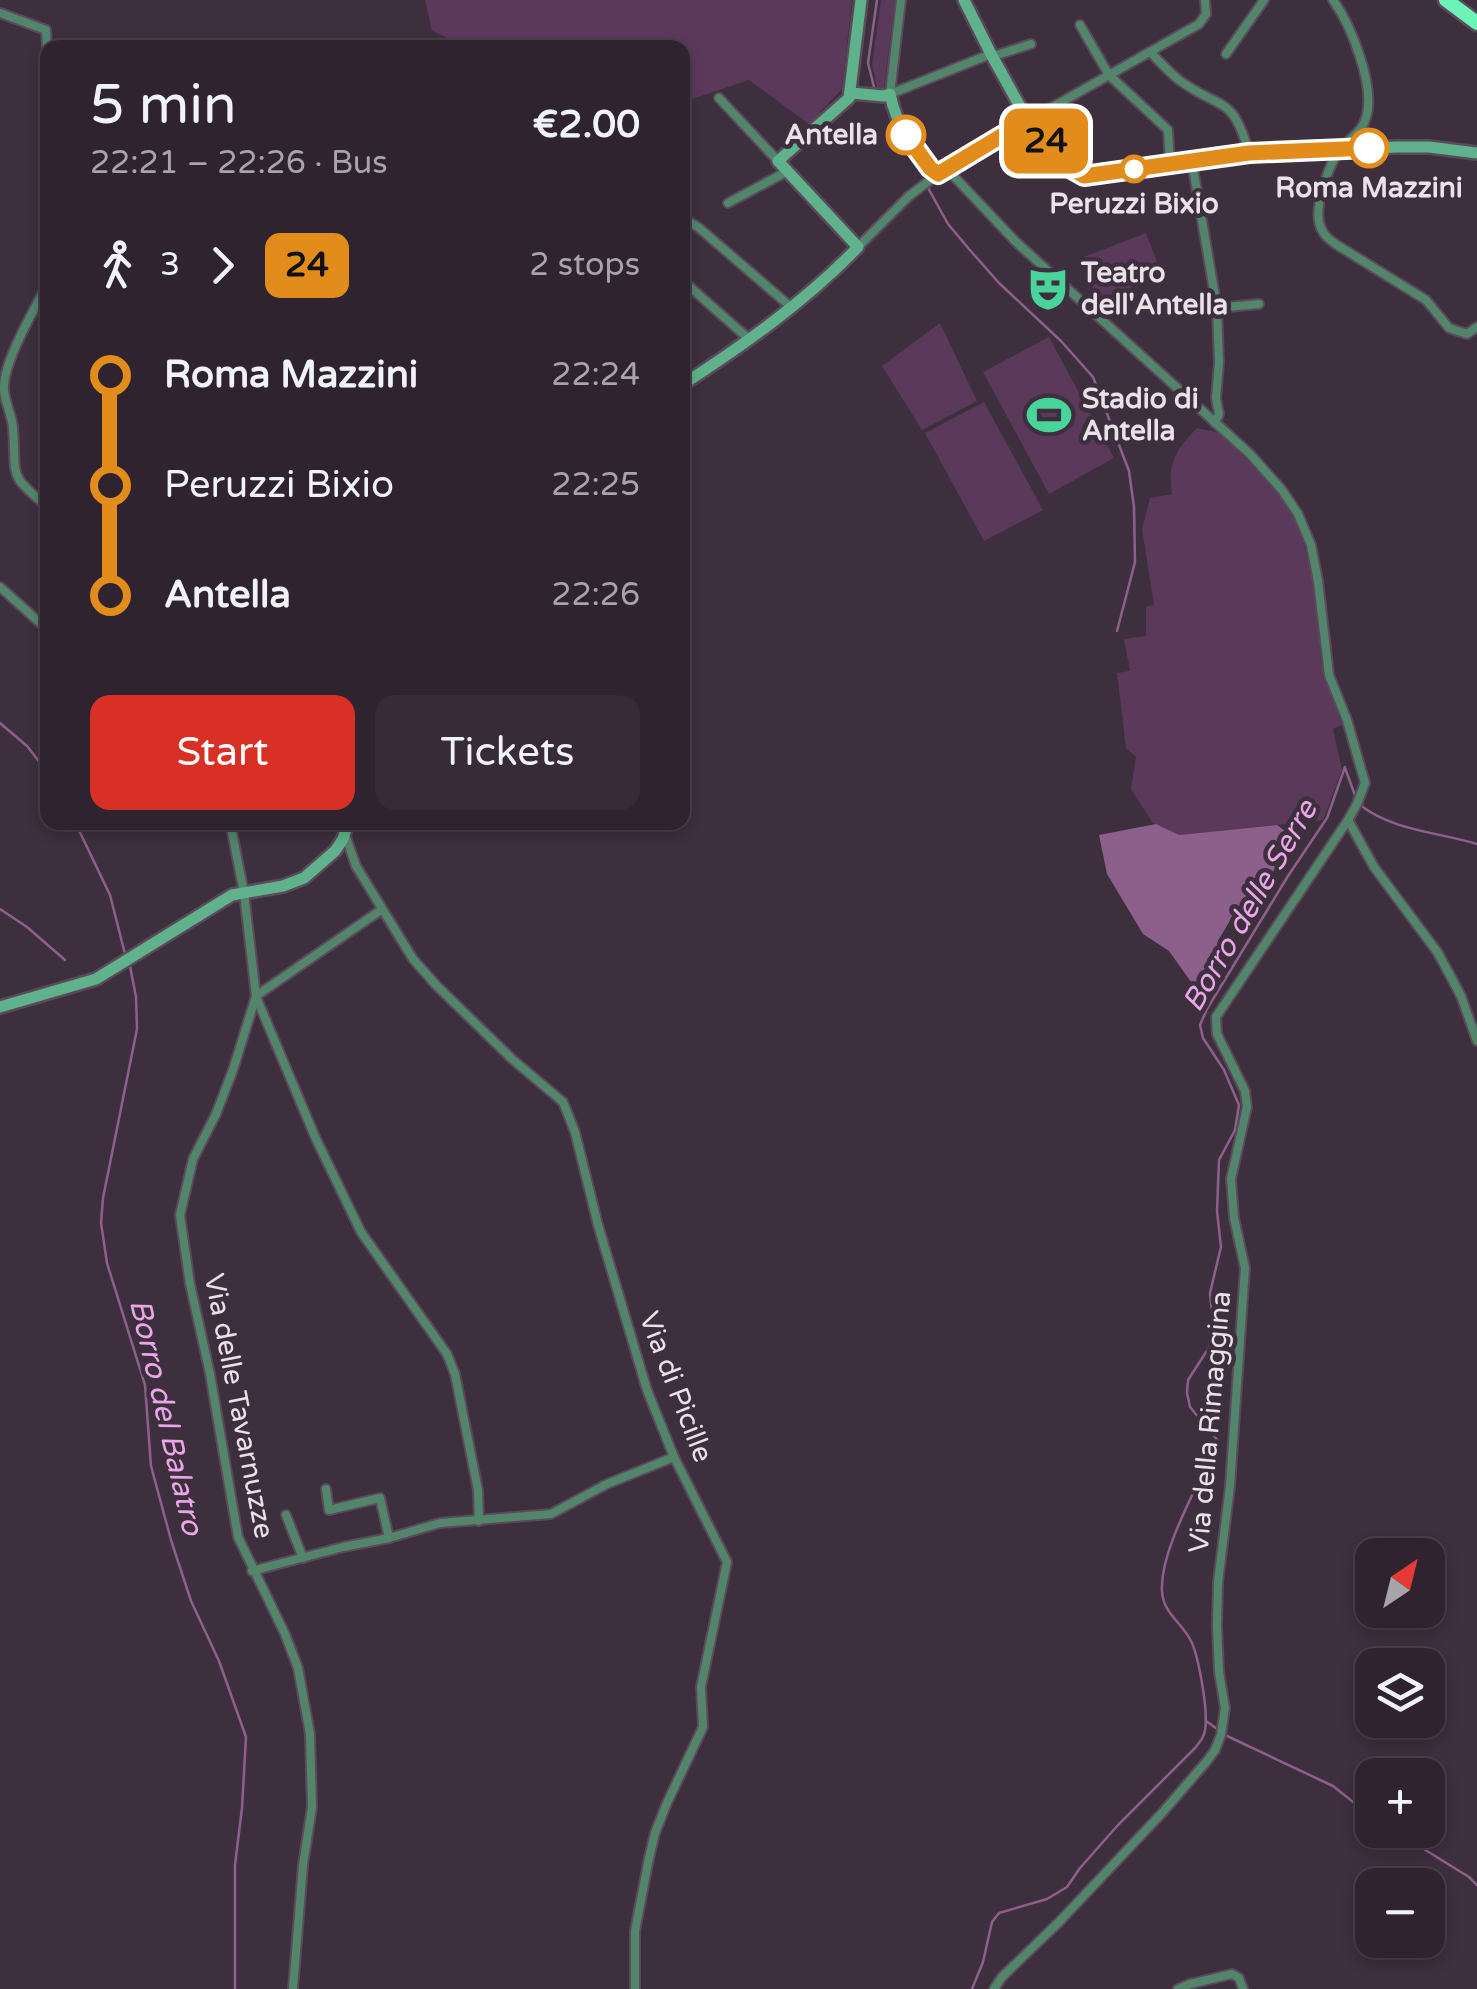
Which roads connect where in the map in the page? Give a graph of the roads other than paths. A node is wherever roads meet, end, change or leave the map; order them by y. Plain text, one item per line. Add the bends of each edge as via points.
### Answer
1 (861, 0) edge
2 (902, 0) edge
3 (964, 0) edge
4 (1206, 0) edge
5 (1264, 0) edge
6 (1333, 0) edge
7 (1446, 0) edge
8 (0, 13) edge
9 (1477, 23) edge
10 (1080, 26) dead end
11 (47, 40) edge
12 (1031, 44) dead end
13 (1150, 52) junction
14 (990, 54) junction
15 (1226, 54) dead end
16 (1110, 75) junction
17 (851, 93) junction
18 (890, 94) junction
19 (719, 98) dead end
20 (1028, 120) junction
21 (1341, 148) junction
22 (1249, 153) junction
23 (1477, 153) edge
24 (1192, 162) junction
25 (1170, 164) junction
26 (783, 166) junction
27 (943, 171) junction
28 (728, 203) dead end
29 (690, 222) edge
30 (858, 247) junction
31 (690, 287) edge
32 (40, 299) edge
33 (1259, 304) dead end
34 (792, 308) junction
35 (1217, 308) junction
36 (1477, 328) edge
37 (750, 340) junction
38 (690, 380) edge
39 (1215, 423) junction
40 (40, 501) edge
41 (0, 587) edge
42 (40, 623) edge
43 (1348, 820) junction
44 (232, 830) edge
45 (346, 830) edge
46 (347, 830) edge
47 (335, 852) junction
48 (356, 866) junction
49 (244, 893) junction
50 (382, 910) junction
51 (256, 996) junction
52 (0, 1007) edge
53 (1477, 1041) edge
54 (674, 1457) junction
55 (326, 1489) dead end
56 (286, 1515) dead end
57 (479, 1521) junction
58 (389, 1538) junction
59 (302, 1558) junction
60 (252, 1571) junction
61 (294, 1989) edge
62 (635, 1989) edge
63 (994, 1989) edge
64 (1178, 1989) edge
65 (1243, 1989) edge

1 - 17 street
2 - 18 street
3 - 14 street
4 - 13 street via 1199,24
5 - 15 street
6 - 21 street via 1356,41 1368,111 1360,131
7 - 9 highway
8 - 11 street via 46,30
10 - 16 street
12 - 14 street
13 - 16 street
13 - 22 street via 1180,81 1231,110
14 - 18 street
14 - 20 street
16 - 20 street
16 - 25 street via 1168,130
17 - 18 street
17 - 26 street
18 - 27 street via 906,135 930,168
19 - 26 street
20 - 25 street via 1084,176
20 - 27 street
21 - 22 street
21 - 23 street
21 - 36 street via 1318,208 1325,236 1426,300 1449,328 1466,334
22 - 24 street
24 - 25 street
24 - 35 street
26 - 28 street
26 - 30 street
27 - 30 street
27 - 39 street
29 - 34 street
30 - 34 street
31 - 37 street
32 - 40 street via 4,388 16,476
33 - 35 street
34 - 37 street
35 - 39 street
37 - 38 street
39 - 43 street via 1282,490 1311,545 1329,674 1364,783
41 - 42 street
43 - 53 street via 1438,954
43 - 63 street, Via della Rimaggina via 1216,1017 1247,1107 1230,1178 1245,1268 1218,1582 1221,1735 1162,1812
44 - 49 street, Via delle Tavarnuzze
45 - 47 street
46 - 48 street, Via di Picille
47 - 48 street, Via di Picille
47 - 49 street via 298,881
48 - 50 street, Via di Picille
49 - 51 street, Via delle Tavarnuzze
49 - 52 street via 96,979
50 - 51 street
50 - 54 street, Via di Picille via 426,975 563,1102 625,1320
51 - 57 street via 361,1232 456,1374
51 - 60 street, Via delle Tavarnuzze via 216,1114 193,1159 180,1215 238,1537
54 - 57 street via 551,1514
54 - 62 street, Via di Picille via 725,1553 727,1570 701,1686 702,1727 650,1858 635,1932
55 - 58 street via 329,1510 380,1498
56 - 59 street
57 - 58 street via 440,1522
58 - 59 street
59 - 60 street
60 - 61 street, Via delle Tavarnuzze via 298,1668 310,1734 312,1807
64 - 65 street via 1232,1974

